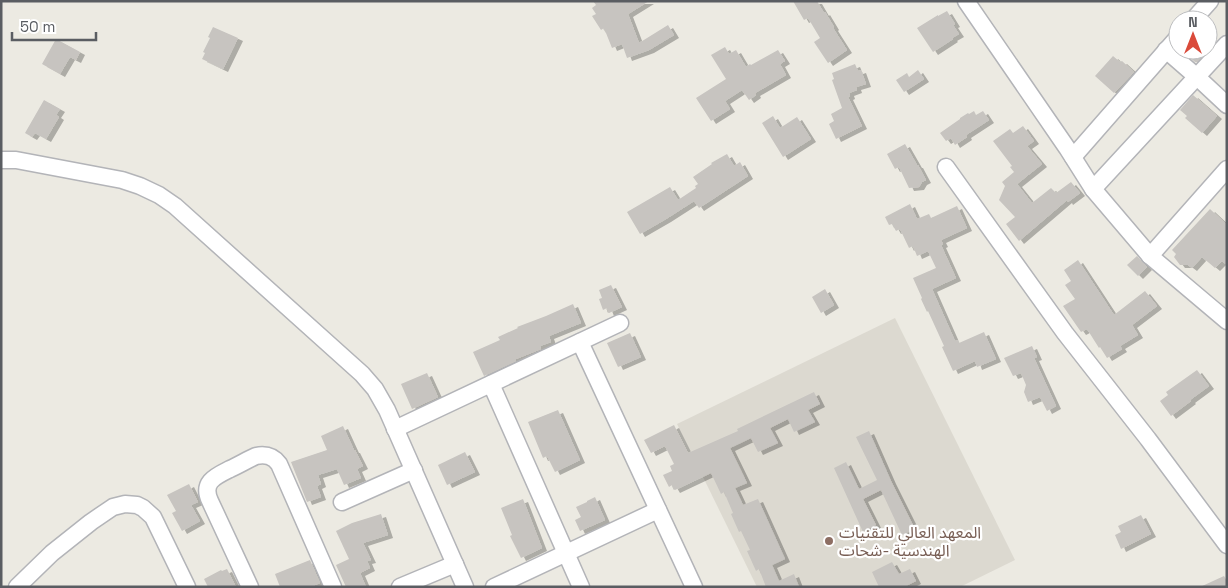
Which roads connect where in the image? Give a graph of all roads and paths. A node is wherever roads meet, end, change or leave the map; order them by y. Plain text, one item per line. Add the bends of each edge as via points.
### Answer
1 (966, 1) edge
2 (1227, 44) edge
3 (1166, 50) joint
4 (1197, 77) junction
5 (1227, 106) edge
6 (1073, 157) junction
7 (1, 160) edge
8 (946, 167) dead end
9 (1227, 169) edge
10 (1093, 189) junction
11 (1150, 256) junction
12 (1227, 322) edge
13 (620, 323) dead end
14 (580, 342) junction
15 (491, 384) junction
16 (395, 429) junction
17 (414, 470) junction
18 (342, 502) dead end
19 (658, 510) junction
20 (1227, 545) edge
21 (566, 554) junction
22 (455, 564) junction
23 (16, 587) edge
24 (187, 587) edge
25 (250, 587) edge
26 (333, 587) edge
27 (400, 587) edge
28 (465, 587) edge
29 (494, 587) edge
30 (581, 587) edge
31 (694, 587) edge

1 - 6 street
2 - 4 street
3 - 4 street
3 - 6 street
4 - 5 street
4 - 10 street
6 - 10 street
7 - 16 street via 122,180 159,195 362,374 382,399
8 - 20 street via 1065,333
9 - 11 street
10 - 11 street
11 - 12 street
13 - 14 street
14 - 15 street
14 - 19 street
15 - 16 street
15 - 21 street
16 - 17 street
17 - 18 street
17 - 22 street
19 - 21 street
19 - 31 street
21 - 29 street
21 - 30 street
22 - 27 street
22 - 28 street
23 - 24 street via 84,527 113,507 125,504 137,505 153,517
25 - 26 street via 207,492 216,476 261,455 271,457 279,464

